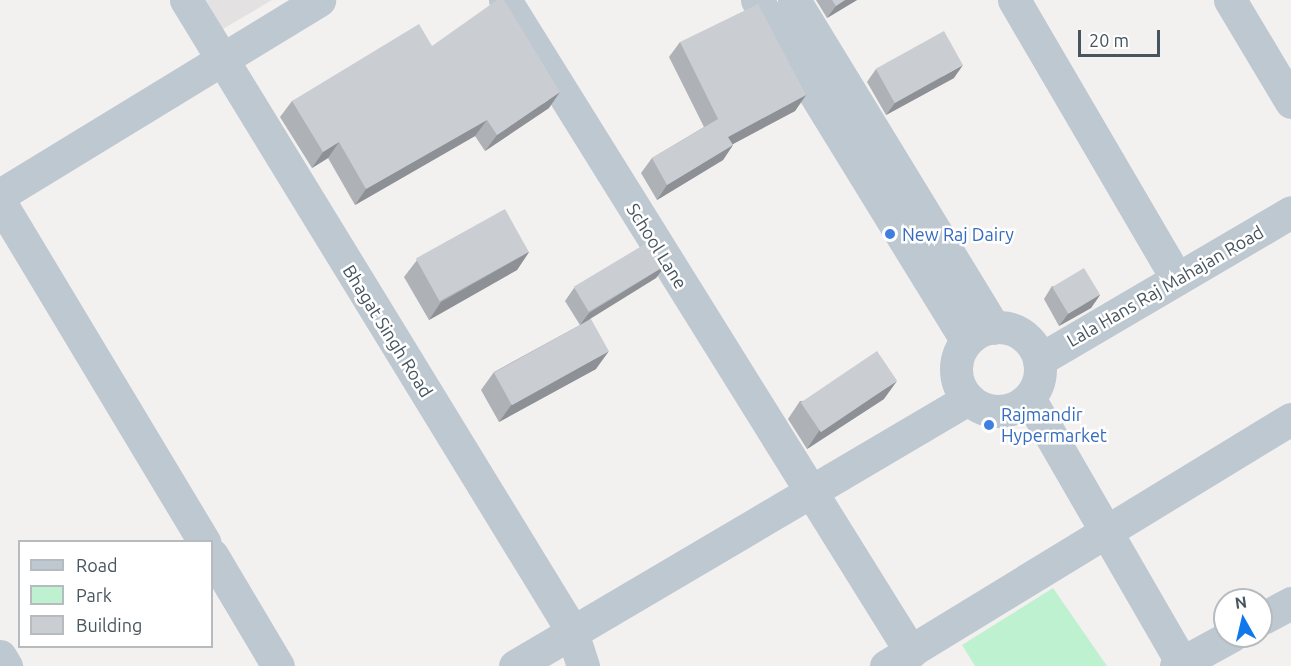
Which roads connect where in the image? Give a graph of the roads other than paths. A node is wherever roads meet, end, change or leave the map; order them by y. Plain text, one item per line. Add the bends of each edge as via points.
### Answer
1 (186, 0) edge
2 (319, 0) edge
3 (505, 0) edge
4 (757, 0) edge
5 (794, 0) edge
6 (1014, 0) edge
7 (1230, 0) edge
8 (220, 58) junction
9 (1291, 102) edge
10 (0, 195) edge
11 (0, 202) edge
12 (1291, 212) edge
13 (1177, 279) junction
14 (980, 334) junction
15 (1039, 360) junction
16 (1029, 398) junction
17 (968, 399) junction
18 (1291, 419) edge
19 (812, 490) junction
20 (1103, 531) junction
21 (203, 540) edge
22 (213, 557) edge
23 (1291, 603) edge
24 (1273, 613) edge
25 (571, 629) junction
26 (1213, 646) edge
27 (0, 656) edge
28 (898, 659) edge
29 (1181, 665) edge
30 (6, 666) edge
31 (278, 666) edge
32 (515, 666) edge
33 (583, 666) edge

1 - 8 street, Bhagat Singh Road
2 - 8 street
3 - 19 street, School Lane
4 - 14 street
5 - 14 street
6 - 13 street
7 - 9 street
8 - 10 street
8 - 25 street, Bhagat Singh Road
11 - 21 street
12 - 13 street, Lala Hans Raj Mahajan Road
13 - 15 street, Lala Hans Raj Mahajan Road
14 - 15 street via 1024,336
14 - 17 street via 956,370
15 - 16 street via 1036,387
16 - 17 street via 1005,411 979,407
16 - 20 street
17 - 19 street
18 - 20 street
19 - 25 street
19 - 28 street, School Lane
20 - 28 street
20 - 29 street
22 - 31 street
23 - 24 street
25 - 32 street
25 - 33 street, Bhagat Singh Road
26 - 29 street
27 - 30 street

